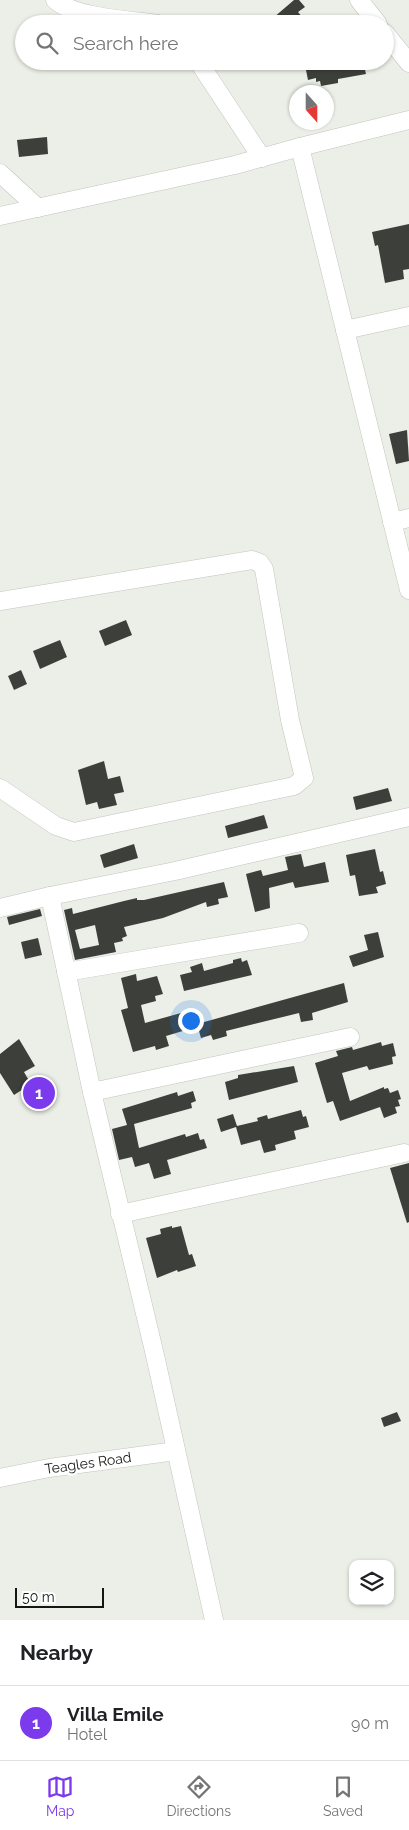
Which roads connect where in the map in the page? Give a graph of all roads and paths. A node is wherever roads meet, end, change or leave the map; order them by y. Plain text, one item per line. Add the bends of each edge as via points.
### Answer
1 (55, 0) edge
2 (359, 0) edge
3 (95, 15) edge
4 (371, 15) edge
5 (394, 44) edge
6 (409, 63) edge
7 (204, 70) edge
8 (409, 120) edge
9 (300, 147) junction
10 (262, 158) junction
11 (0, 173) edge
12 (38, 208) junction
13 (0, 216) edge
14 (409, 316) edge
15 (345, 330) junction
16 (409, 518) edge
17 (392, 522) junction
18 (409, 590) edge
19 (0, 601) edge
20 (0, 788) edge
21 (409, 818) edge
22 (50, 896) junction
23 (0, 908) edge
24 (299, 933) dead end
25 (66, 972) junction
26 (350, 1036) dead end
27 (92, 1092) junction
28 (404, 1152) dead end
29 (120, 1214) junction
30 (176, 1451) junction
31 (0, 1478) edge
32 (214, 1620) edge

1 - 3 street
2 - 4 street
5 - 6 street
7 - 10 street
8 - 9 street
9 - 10 street
9 - 15 street
10 - 12 street
11 - 12 street
12 - 13 street
14 - 15 street
15 - 17 street
16 - 17 street
17 - 18 street
19 - 20 street via 252,560 260,563 264,569 290,720 304,778 294,786 74,832 56,826
21 - 22 street
22 - 23 street
22 - 25 street
24 - 25 street
25 - 27 street
26 - 27 street
27 - 29 street
28 - 29 street
29 - 30 street
30 - 31 street, Teagles Road
30 - 32 street

